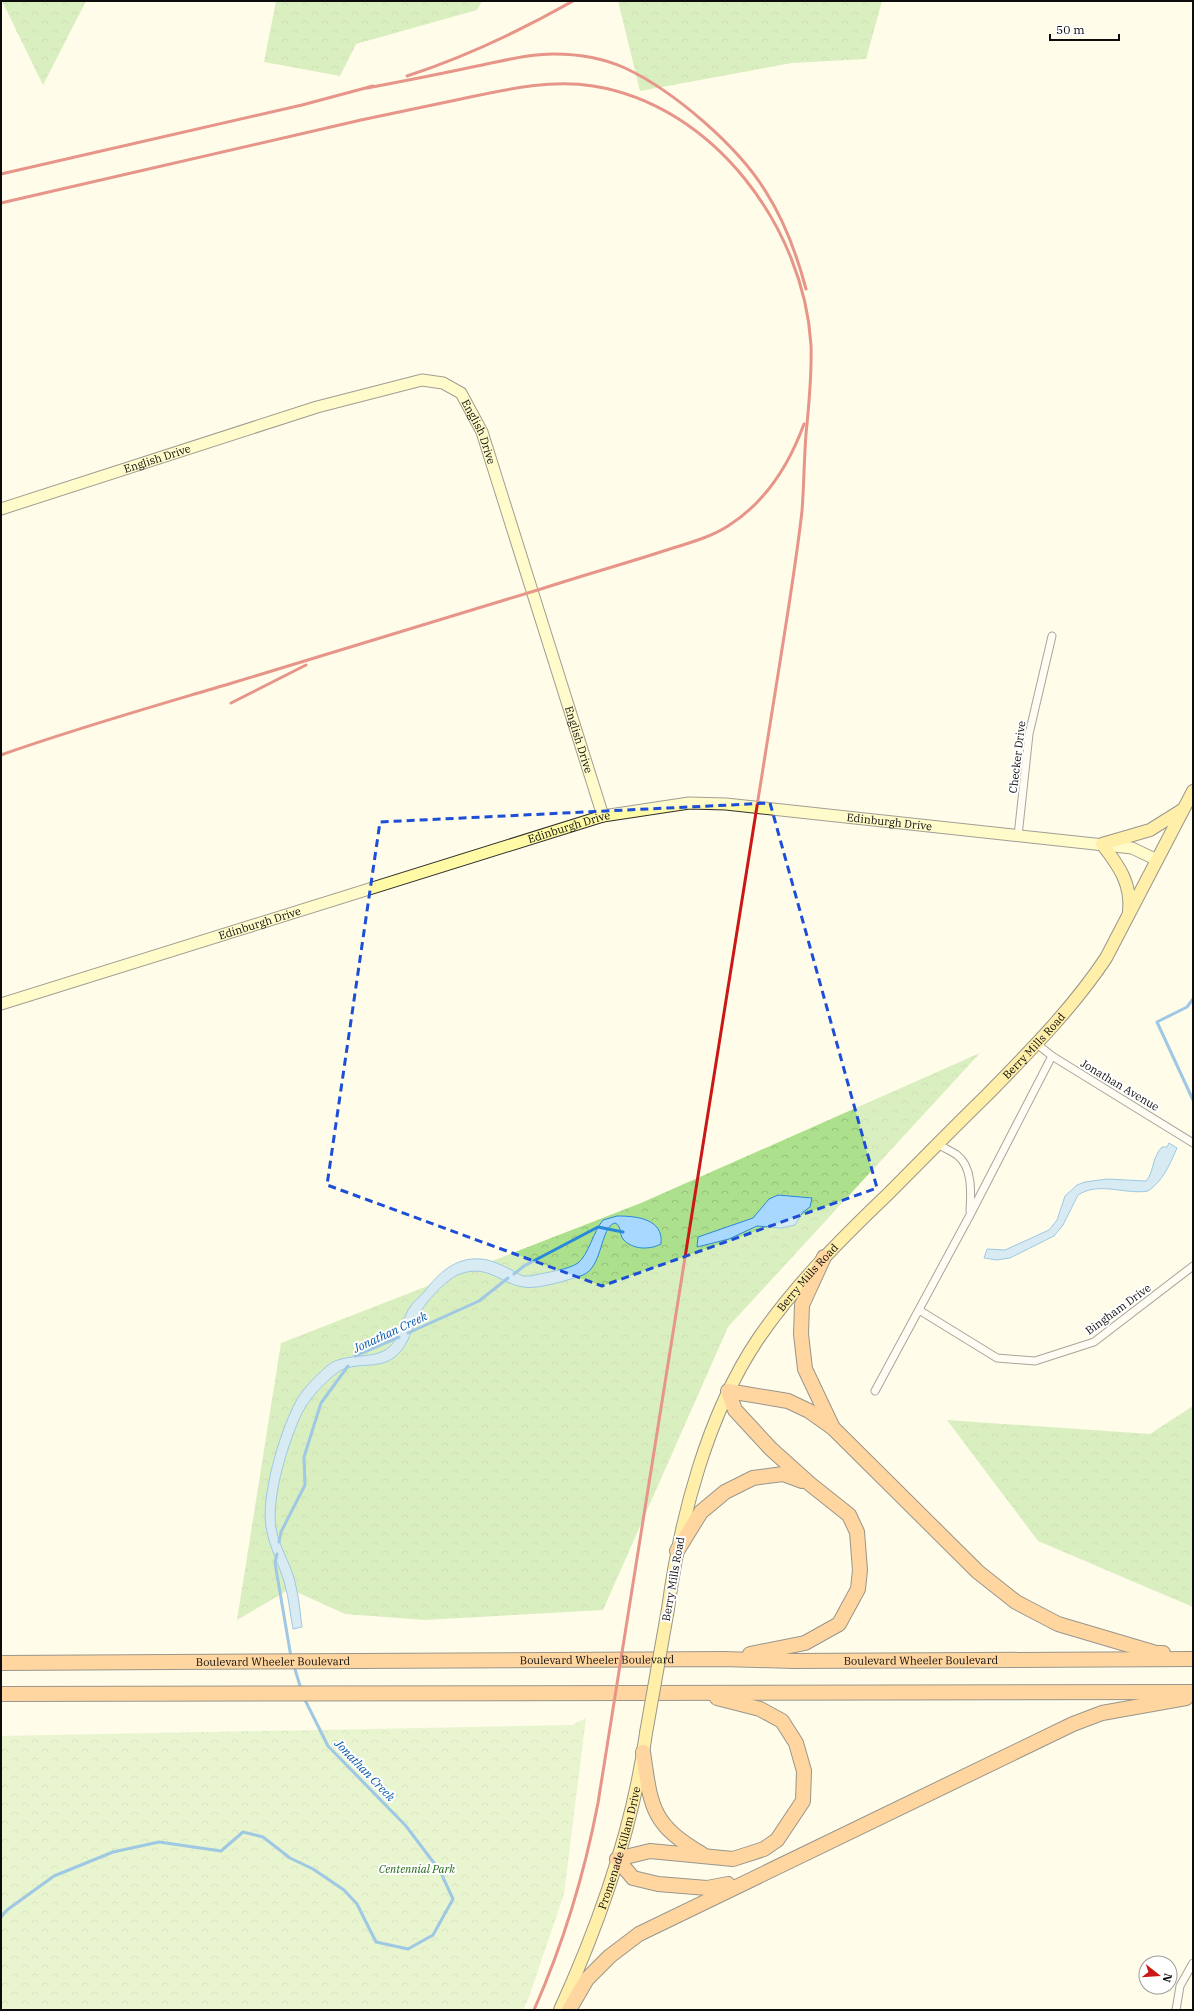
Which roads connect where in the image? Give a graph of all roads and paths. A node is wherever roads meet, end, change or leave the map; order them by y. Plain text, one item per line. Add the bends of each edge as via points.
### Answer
1 (1, 508) edge
2 (1052, 636) dead end
3 (1193, 791) edge
4 (1184, 808) junction
5 (603, 816) junction
6 (1018, 836) junction
7 (1102, 844) junction
8 (1157, 860) junction
9 (1128, 916) junction
10 (1, 1004) edge
11 (1037, 1044) junction
12 (1052, 1056) junction
13 (1193, 1143) edge
14 (938, 1144) junction
15 (970, 1215) junction
16 (824, 1257) junction
17 (1193, 1266) edge
18 (919, 1310) junction
19 (875, 1390) dead end
20 (728, 1391) junction
21 (833, 1428) junction
22 (810, 1484) junction
23 (678, 1551) junction
24 (1193, 1654) edge
25 (724, 1659) junction
26 (1193, 1659) edge
27 (1, 1663) edge
28 (655, 1679) joint
29 (694, 1692) junction
30 (1193, 1692) edge
31 (1, 1694) edge
32 (1193, 1697) edge
33 (643, 1752) junction
34 (705, 1857) junction
35 (617, 1859) junction
36 (746, 1881) junction
37 (1193, 1963) edge
38 (560, 2010) edge
39 (569, 2010) edge
40 (1176, 2010) edge

1 - 5 street, English Drive via 317,407 422,380 443,384 461,393 482,432
2 - 6 street, Checker Drive via 1029,734
3 - 4 main road, Berry Mills Road
4 - 7 main road via 1150,830
4 - 8 main road, Berry Mills Road
5 - 6 street, Edinburgh Drive via 689,803 720,804
5 - 10 street, Edinburgh Drive
6 - 7 street, Edinburgh Drive
7 - 8 street, Edinburgh Drive via 1132,848
7 - 9 main road via 1120,867 1126,880 1130,902
8 - 9 main road, Berry Mills Road
9 - 11 main road, Berry Mills Road via 1090,982
11 - 12 street, Jonathan Avenue
11 - 14 main road, Berry Mills Road
12 - 13 street, Jonathan Avenue
12 - 15 street
14 - 15 street via 959,1156 968,1171 971,1189
14 - 16 main road, Berry Mills Road
15 - 18 street
16 - 20 main road, Berry Mills Road via 757,1340
16 - 21 highway via 802,1305 801,1334 805,1369
17 - 18 street, Bingham Drive via 1094,1342 1034,1361 997,1358
18 - 19 street
20 - 21 highway via 788,1401 809,1411
20 - 22 highway via 735,1410 771,1449
20 - 23 main road, Berry Mills Road via 699,1469 684,1518
21 - 24 highway via 978,1572 1016,1602 1058,1624 1156,1653
22 - 23 highway via 783,1474 753,1478 725,1492 701,1512
22 - 25 highway via 848,1515 857,1532 860,1570 858,1589 839,1624 805,1643
23 - 28 main road, Berry Mills Road, bridge
25 - 26 highway, Boulevard Wheeler Boulevard
25 - 27 highway, Boulevard Wheeler Boulevard
28 - 33 main road, Promenade Killam Drive, bridge
29 - 30 highway
29 - 31 highway
29 - 34 highway via 760,1709 782,1721 796,1743 804,1771 803,1801 777,1840 764,1849 733,1859
32 - 36 highway via 1102,1713 1073,1724
33 - 34 highway via 653,1809 666,1828
33 - 35 main road, Promenade Killam Drive via 633,1803
34 - 35 highway via 650,1851
35 - 36 highway via 633,1878 658,1884 706,1888
35 - 38 main road, Promenade Killam Drive via 598,1921
36 - 39 highway via 639,1934 610,1956 587,1979
37 - 40 street via 1180,1986

